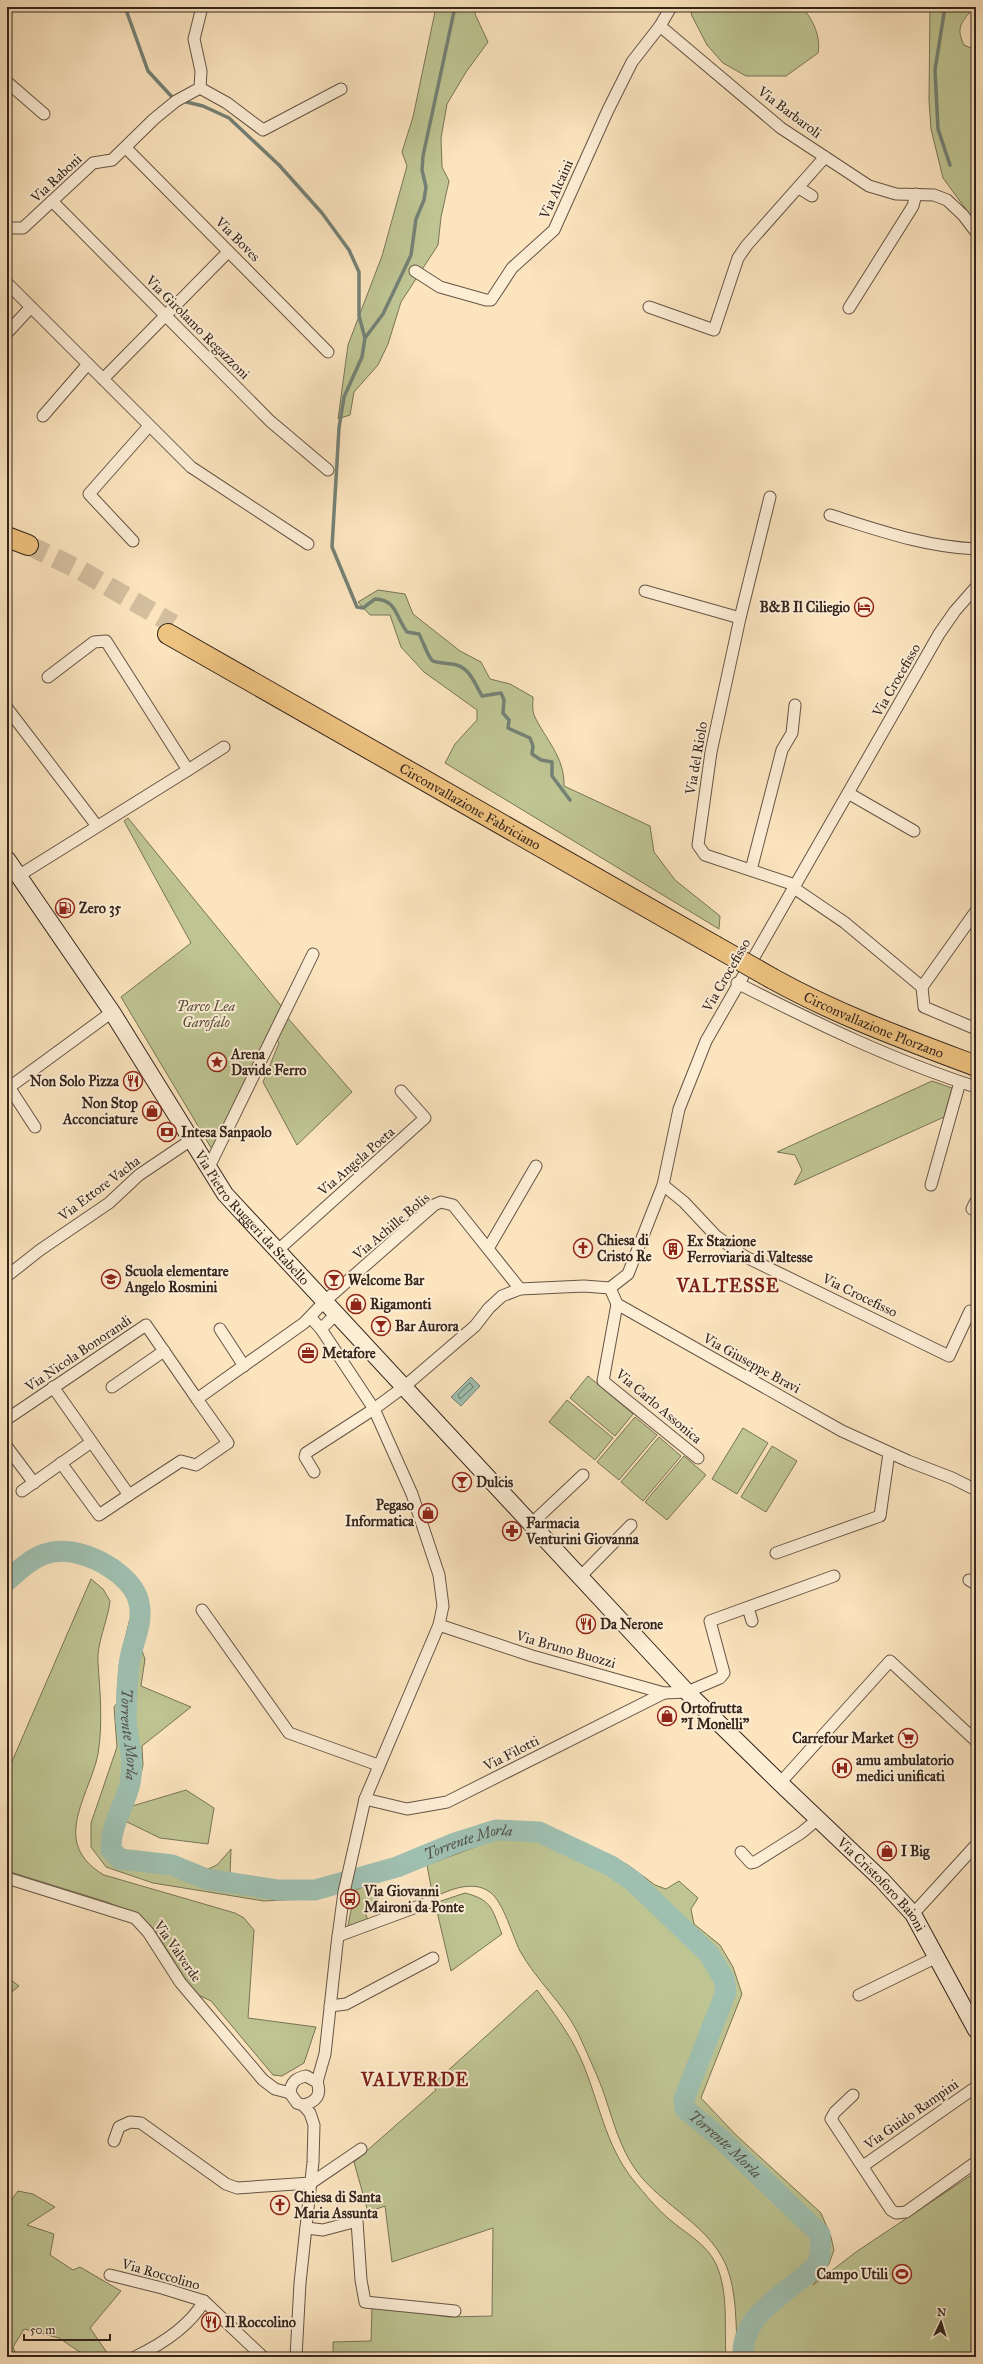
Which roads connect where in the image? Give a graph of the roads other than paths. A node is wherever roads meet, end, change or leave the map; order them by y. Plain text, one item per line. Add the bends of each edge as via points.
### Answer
1 (202, 7) edge
2 (671, 7) edge
3 (660, 26) junction
4 (7, 82) edge
5 (200, 88) junction
6 (341, 88) dead end
7 (44, 114) dead end
8 (126, 148) junction
9 (825, 157) junction
10 (799, 188) junction
11 (916, 194) junction
12 (812, 196) dead end
13 (52, 201) junction
14 (7, 228) edge
15 (976, 232) edge
16 (228, 252) junction
17 (415, 271) dead end
18 (7, 283) edge
19 (31, 307) junction
20 (649, 307) dead end
21 (849, 308) dead end
22 (165, 315) junction
23 (7, 333) edge
24 (328, 352) dead end
25 (88, 364) junction
26 (103, 379) junction
27 (43, 416) dead end
28 (149, 426) junction
29 (328, 470) dead end
30 (770, 497) dead end
31 (830, 515) dead end
32 (7, 537) edge
33 (133, 541) dead end
34 (308, 544) dead end
35 (976, 549) edge
36 (20, 551) tunnel mouth
37 (976, 588) edge
38 (645, 591) dead end
39 (740, 618) junction
40 (170, 629) tunnel mouth
41 (48, 677) dead end
42 (795, 705) dead end
43 (7, 708) edge
44 (224, 748) dead end
45 (188, 770) junction
46 (848, 793) junction
47 (97, 826) junction
48 (914, 831) dead end
49 (7, 859) edge
50 (751, 870) junction
51 (18, 876) junction
52 (794, 886) junction
53 (976, 911) edge
54 (313, 954) dead end
55 (775, 974) junction
56 (738, 983) junction
57 (922, 987) junction
58 (112, 1012) junction
59 (976, 1029) edge
60 (976, 1055) edge
61 (976, 1066) edge
62 (960, 1082) junction
63 (976, 1087) edge
64 (8, 1088) edge
65 (400, 1091) dead end
66 (35, 1128) dead end
67 (191, 1140) junction
68 (536, 1166) dead end
69 (208, 1169) junction
70 (663, 1185) junction
71 (931, 1185) dead end
72 (489, 1247) junction
73 (278, 1250) junction
74 (7, 1276) edge
75 (610, 1288) junction
76 (520, 1289) junction
77 (326, 1300) junction
78 (617, 1304) junction
79 (970, 1311) dead end
80 (337, 1313) junction
81 (311, 1318) junction
82 (220, 1329) dead end
83 (321, 1329) junction
84 (164, 1352) junction
85 (244, 1366) junction
86 (405, 1386) junction
87 (53, 1387) junction
88 (112, 1387) dead end
89 (197, 1398) junction
90 (374, 1409) junction
91 (7, 1419) edge
92 (90, 1442) junction
93 (7, 1447) edge
94 (889, 1453) junction
95 (698, 1458) dead end
96 (61, 1463) junction
97 (314, 1472) dead end
98 (583, 1475) dead end
99 (34, 1483) junction
100 (976, 1490) edge
101 (22, 1491) dead end
102 (129, 1495) junction
103 (531, 1524) junction
104 (631, 1525) dead end
105 (776, 1553) dead end
106 (834, 1576) dead end
107 (580, 1577) junction
108 (748, 1608) junction
109 (202, 1610) dead end
110 (752, 1621) dead end
111 (439, 1625) junction
112 (687, 1692) junction
113 (664, 1693) junction
114 (976, 1741) edge
115 (378, 1765) junction
116 (780, 1783) junction
117 (365, 1799) junction
118 (818, 1819) junction
119 (976, 1845) edge
120 (741, 1852) dead end
121 (7, 1878) edge
122 (430, 1902) dead end
123 (913, 1914) junction
124 (338, 1936) junction
125 (937, 1957) junction
126 (433, 1958) dead end
127 (859, 1995) dead end
128 (330, 2006) junction
129 (976, 2030) edge
130 (325, 2054) junction
131 (306, 2076) junction
132 (317, 2082) junction
133 (976, 2087) edge
134 (291, 2088) junction
135 (853, 2095) dead end
136 (316, 2100) junction
137 (303, 2105) junction
138 (114, 2141) dead end
139 (361, 2149) dead end
140 (313, 2162) junction
141 (976, 2162) edge
142 (863, 2166) junction
143 (312, 2183) junction
144 (306, 2228) junction
145 (110, 2276) dead end
146 (204, 2301) junction
147 (455, 2311) dead end
148 (135, 2357) edge
149 (263, 2357) edge
150 (296, 2357) edge

1 - 5 street via 194,39 201,71
2 - 3 street, Via Alcaini
3 - 9 street, Via Barbaroli via 781,128
3 - 17 street, Via Alcaini via 632,62 554,230 512,268 491,300 440,287
4 - 7 street
5 - 6 street via 227,103 263,130
5 - 8 street, Via Raboni via 165,110
8 - 13 street, Via Raboni via 112,160 93,163
8 - 16 street, Via Boves
9 - 10 street
9 - 11 street, Via Barbaroli via 869,186 896,194
10 - 12 street
10 - 20 street via 738,258 714,330
11 - 15 street, Via Barbaroli via 934,195 947,200
11 - 21 street via 913,206
13 - 14 street, Via Raboni via 23,228
13 - 22 street, Via Girolamo Regazzoni
16 - 22 street
16 - 24 street, Via Boves
18 - 19 street
19 - 23 street
19 - 25 street
22 - 26 street
22 - 29 street, Via Girolamo Regazzoni via 270,421
25 - 26 street
25 - 27 street
26 - 28 street
28 - 33 street via 89,494
28 - 34 street via 191,467
30 - 39 street, Via del Riolo
31 - 35 street via 926,544
32 - 36 highway
37 - 46 street, Via Crocefisso via 955,610 939,634
38 - 39 street
39 - 50 street, Via del Riolo via 711,752 698,845 705,855
40 - 55 highway, Circonvallazione Fabriciano
41 - 45 street via 94,642 106,642
42 - 50 street via 792,733 782,750
43 - 47 street
44 - 45 street
45 - 47 street
46 - 48 street
46 - 52 street, Via Crocefisso
47 - 51 street
49 - 51 street, Via Pietro Ruggeri da Stabello
50 - 52 street, Via del Riolo
51 - 58 street, Via Pietro Ruggeri da Stabello
52 - 56 street, Via Crocefisso
52 - 57 street, Via del Riolo via 844,922
53 - 57 street
54 - 69 street
55 - 60 highway, Circonvallazione Plorzano
55 - 61 highway, Circonvallazione Plorzano via 811,1000 867,1025
56 - 62 street via 848,1036
56 - 70 street, Via Crocefisso via 697,1058 679,1109
57 - 59 street via 924,1007
58 - 64 street
58 - 67 street, Via Pietro Ruggeri da Stabello
62 - 63 street
62 - 71 street
64 - 66 street
65 - 73 street, Via Angela Poeta via 425,1118
67 - 69 street, Via Pietro Ruggeri da Stabello
67 - 74 street, Via Ettore Vacha via 139,1175 108,1203
68 - 72 street
69 - 73 street, Via Pietro Ruggeri da Stabello via 225,1194
70 - 75 street, Via Crocefisso via 628,1274
70 - 79 street, Via Crocefisso via 684,1202 716,1236 744,1256 949,1356
72 - 76 street, Via Achille Bolis
72 - 77 street, Via Achille Bolis via 453,1205 441,1202 434,1205
73 - 77 street, Via Pietro Ruggeri da Stabello
75 - 76 street via 584,1286
75 - 78 street
76 - 86 street via 502,1296 475,1326
77 - 80 street, Via Pietro Ruggeri da Stabello
77 - 81 street
78 - 94 street, Via Giuseppe Bravi via 842,1431
78 - 95 street, Via Carlo Assonica via 604,1381
80 - 83 street
80 - 86 street, Via Pietro Ruggeri da Stabello
81 - 83 street
81 - 85 street
82 - 85 street
83 - 90 street
84 - 87 street, Via Nicola Bonorandi via 146,1325
84 - 88 street
84 - 89 street
85 - 89 street
86 - 90 street
86 - 103 street, Via Pietro Ruggeri da Stabello
87 - 91 street, Via Nicola Bonorandi
87 - 92 street
89 - 102 street via 228,1443 196,1465 181,1461
90 - 97 street via 306,1453 305,1457
90 - 111 street via 412,1494 439,1574 444,1606
92 - 96 street
92 - 102 street
93 - 99 street
94 - 100 street, Via Giuseppe Bravi
94 - 105 street via 880,1516
96 - 99 street
96 - 102 street via 99,1515
98 - 103 street
99 - 101 street
103 - 107 street, Via Pietro Ruggeri da Stabello
104 - 107 street
106 - 108 street
107 - 112 street, Via Pietro Ruggeri da Stabello
108 - 110 street
108 - 112 street via 710,1622 724,1673 720,1678
109 - 115 street via 289,1733
111 - 113 street, Via Bruno Buozzi via 532,1656
111 - 115 street
112 - 113 street, Via Bruno Buozzi
112 - 116 street, Via Cristoforo Baioni
113 - 117 street, Via Filotti via 447,1802 407,1809
114 - 116 street via 890,1661
115 - 117 street
116 - 118 street, Via Cristoforo Baioni
117 - 124 street via 349,1866
118 - 120 street via 801,1833 751,1864
118 - 123 street, Via Cristoforo Baioni via 881,1879
119 - 123 street
121 - 134 street, Via Valverde via 135,1918 148,1932 180,1982 268,2084
122 - 124 street
123 - 125 street, Via Cristoforo Baioni
124 - 128 street
125 - 127 street
125 - 129 street, Via Cristoforo Baioni
126 - 128 street via 346,2004
128 - 130 street
130 - 131 street
130 - 132 street
131 - 132 street
131 - 134 street via 298,2077
132 - 136 street via 319,2088
133 - 142 street, Via Guido Rampini
134 - 137 street via 297,2103
135 - 142 street via 832,2115 832,2119
136 - 137 street
136 - 140 street via 320,2125
137 - 140 street via 313,2120
138 - 143 street via 119,2127 130,2122 141,2123 226,2184 237,2188
139 - 143 street
140 - 143 street
141 - 142 street via 906,2212 896,2213 891,2210
143 - 144 street
144 - 147 street via 323,2230 357,2221 365,2302
144 - 150 street
145 - 146 street, Via Roccolino
146 - 148 street, Via Roccolino via 180,2328 154,2348
146 - 149 street, Via Roccolino

